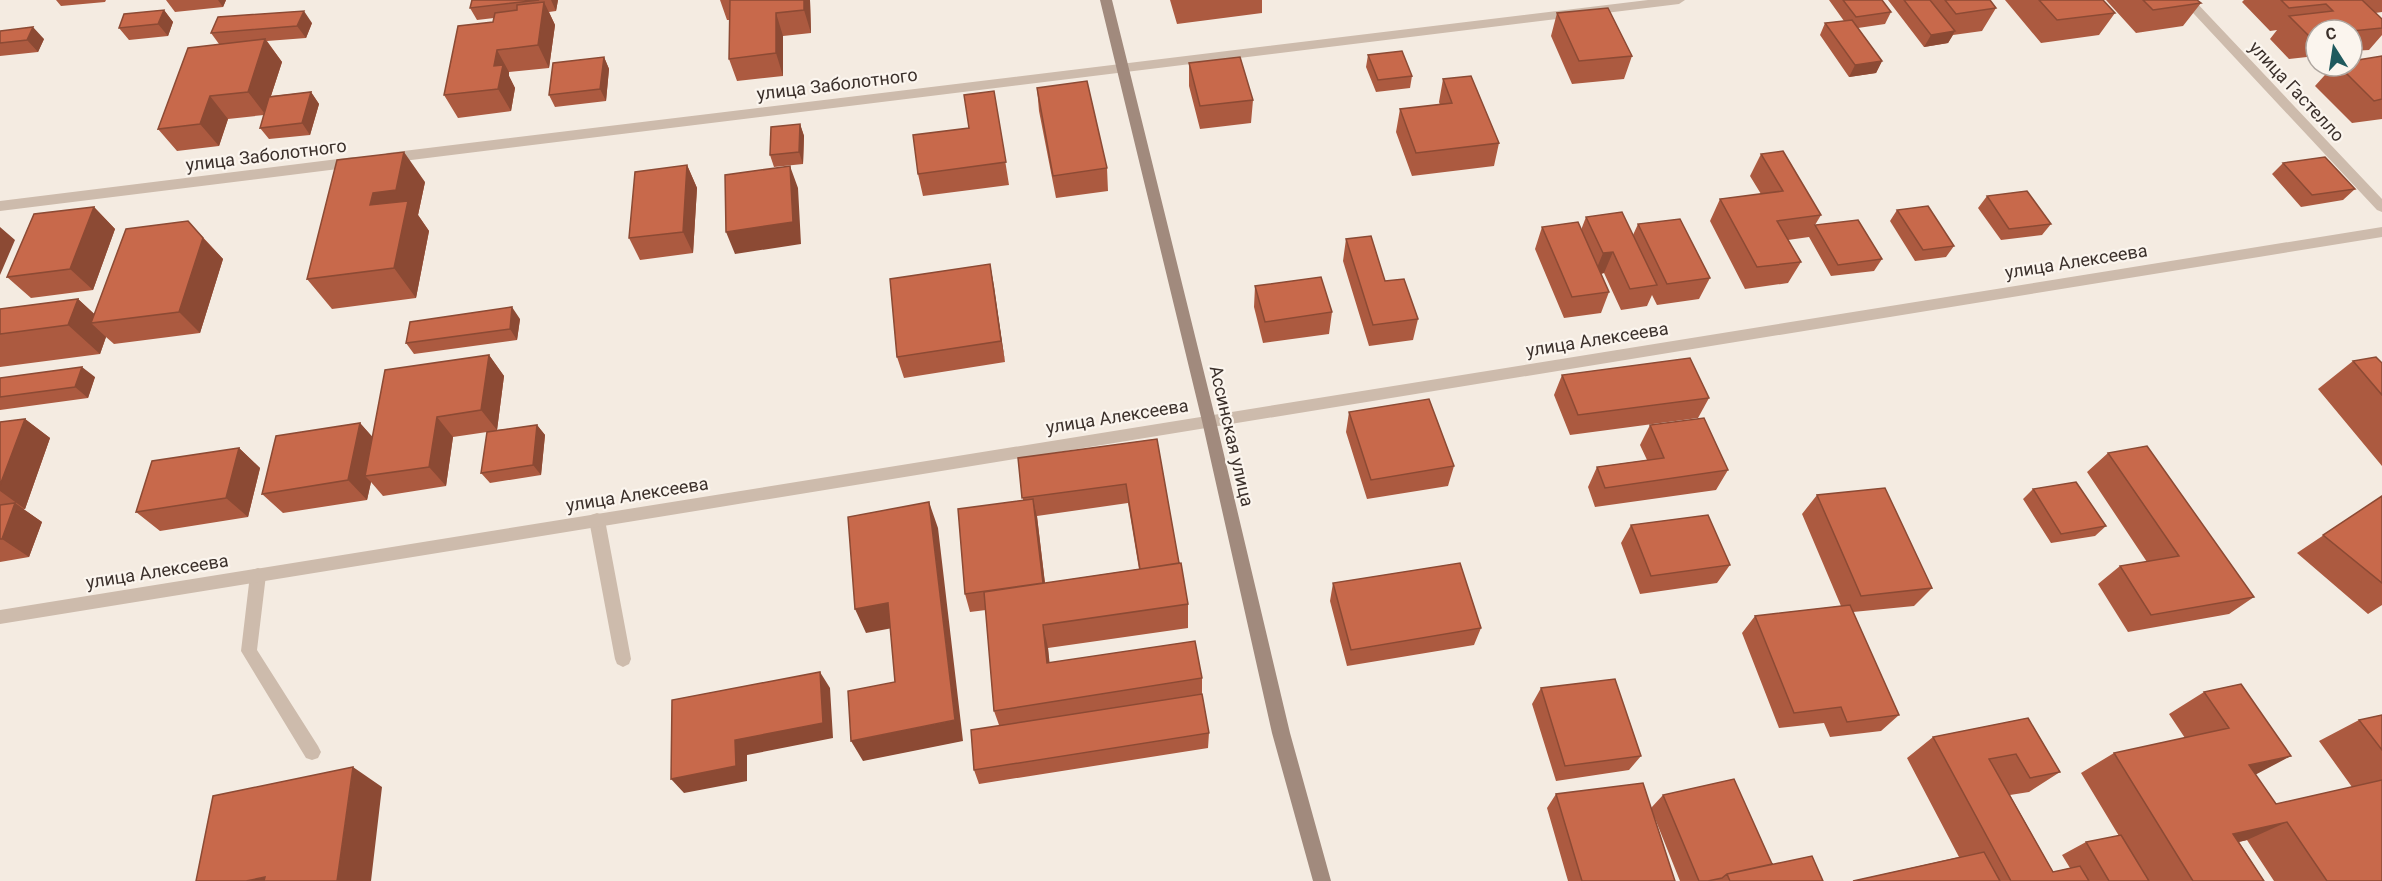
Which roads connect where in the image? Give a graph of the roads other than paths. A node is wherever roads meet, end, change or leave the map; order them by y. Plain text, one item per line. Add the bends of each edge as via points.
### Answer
1 (1106, 0) edge
2 (1679, 0) edge
3 (2187, 0) edge
4 (1122, 66) junction
5 (0, 206) edge
6 (2382, 207) edge
7 (2382, 232) edge
8 (1209, 421) junction
9 (597, 520) junction
10 (258, 575) junction
11 (0, 617) edge
12 (623, 659) dead end
13 (312, 752) dead end
14 (1322, 881) edge

1 - 4 street, Ассинская улица
2 - 4 street, улица Заболотного
3 - 6 street, улица Гастелло
4 - 5 street, улица Заболотного
4 - 8 street, Ассинская улица
7 - 8 street, улица Алексеева
8 - 9 street, улица Алексеева
8 - 14 street, Ассинская улица via 1281,733
9 - 10 street, улица Алексеева
9 - 12 street
10 - 11 street, улица Алексеева
10 - 13 street via 249,651

